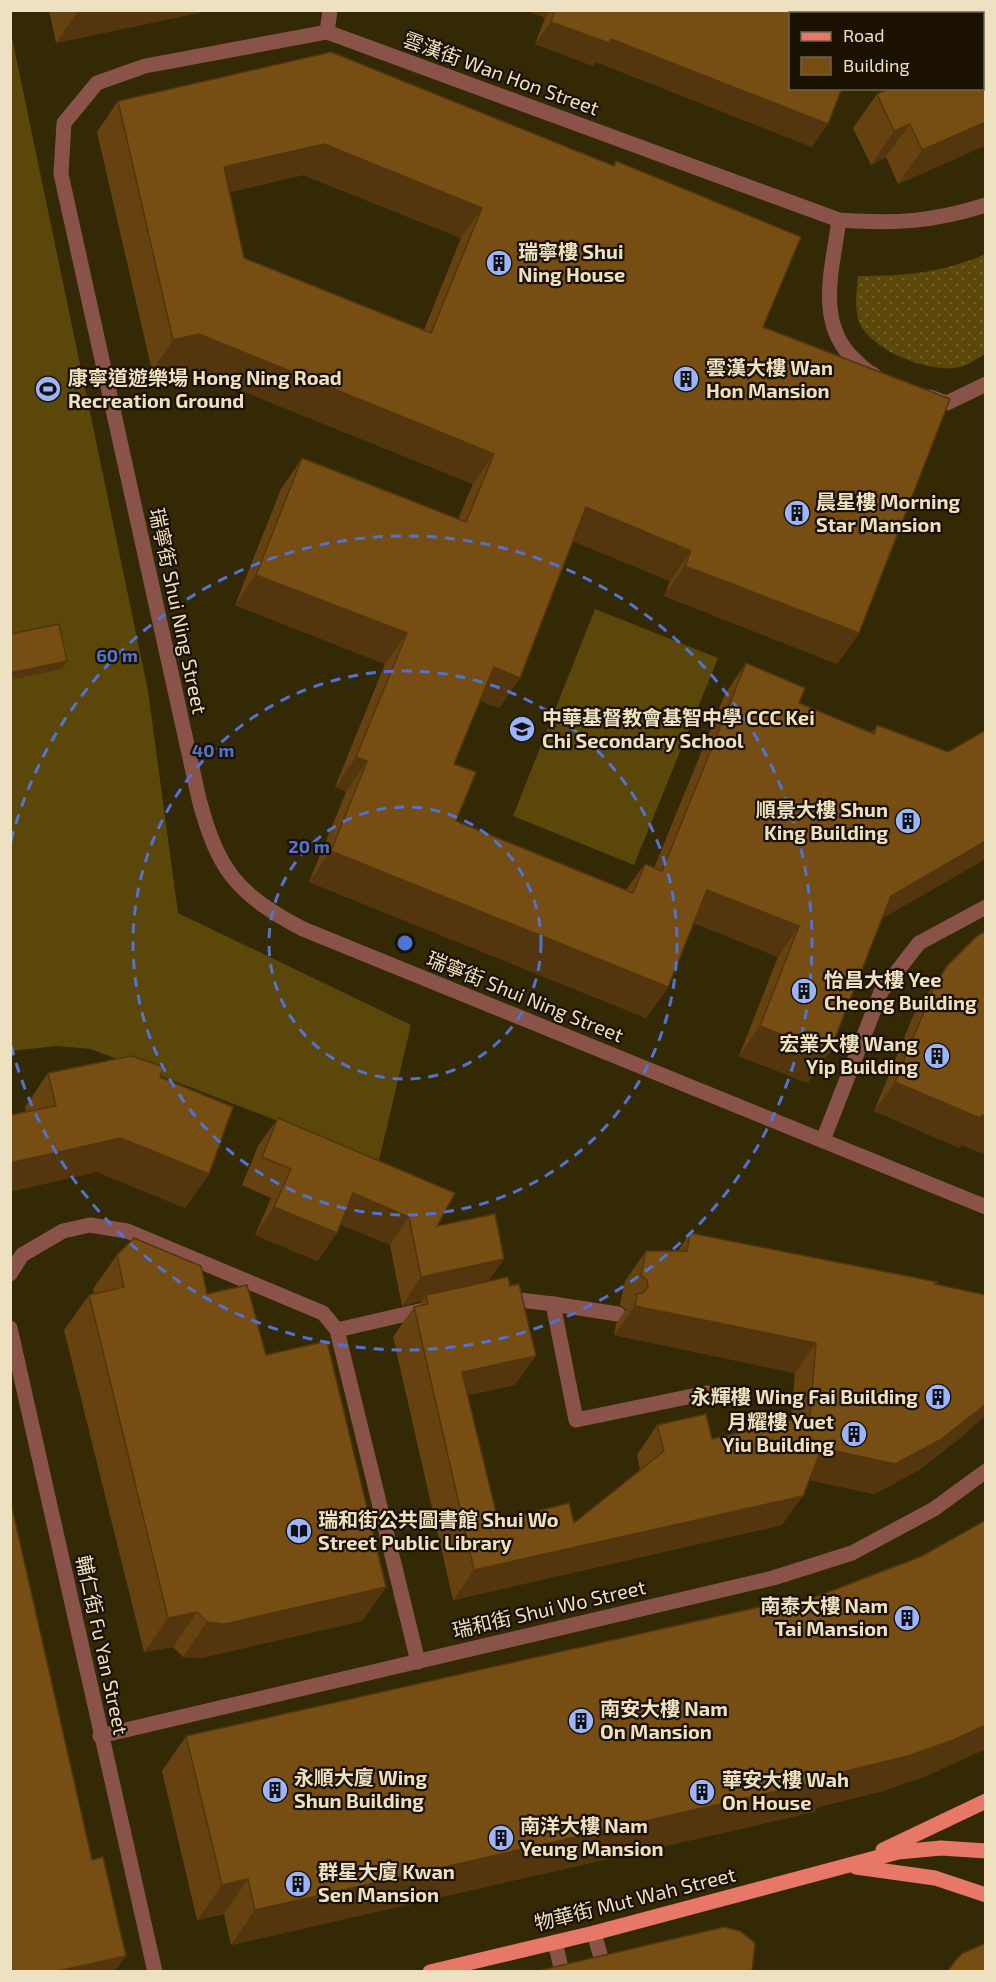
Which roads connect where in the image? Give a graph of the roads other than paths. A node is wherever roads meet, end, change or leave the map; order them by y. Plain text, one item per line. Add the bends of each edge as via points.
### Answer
1 (330, 10) edge
2 (327, 32) junction
3 (986, 205) edge
4 (839, 220) junction
5 (888, 380) edge
6 (986, 384) edge
7 (917, 392) edge
8 (986, 907) edge
9 (823, 1140) junction
10 (986, 1207) edge
11 (10, 1274) edge
12 (490, 1296) edge
13 (553, 1304) junction
14 (445, 1305) edge
15 (618, 1314) dead end
16 (10, 1328) edge
17 (337, 1330) junction
18 (707, 1393) dead end
19 (986, 1470) edge
20 (418, 1662) junction
21 (100, 1736) junction
22 (986, 1801) edge
23 (986, 1851) edge
24 (850, 1866) junction
25 (986, 1895) edge
26 (594, 1933) junction
27 (555, 1942) junction
28 (155, 1971) edge
29 (430, 1971) edge
30 (562, 1971) edge
31 (605, 1971) edge

1 - 2 street
2 - 4 street, 雲漢街 Wan Hon Street
2 - 9 street, 瑞寧街 Shui Ning Street via 145,66 97,83 64,123 61,174 210,841 232,879 264,909 303,929
3 - 4 street, 雲漢街 Wan Hon Street via 946,217 893,223
4 - 5 street via 828,308 834,333 848,355
6 - 7 street via 947,403
8 - 9 street via 919,944 881,992
9 - 10 street, 瑞寧街 Shui Ning Street
11 - 17 street via 22,1255 63,1231 90,1225 127,1231 323,1312
12 - 13 street
13 - 15 street
13 - 18 street via 576,1420
14 - 17 street
16 - 21 street, 輔仁街 Fu Yan Street
17 - 20 street
19 - 20 street, 瑞和街 Shui Wo Street via 934,1509 852,1553 773,1578
20 - 21 street, 瑞和街 Shui Wo Street
21 - 28 street, 輔仁街 Fu Yan Street
22 - 24 main road, 物華街 Mut Wah Street
23 - 24 main road, 物華街 Mut Wah Street via 909,1851
24 - 25 main road, 物華街 Mut Wah Street via 935,1878
24 - 26 main road, 物華街 Mut Wah Street
26 - 27 main road, 物華街 Mut Wah Street
26 - 31 street
27 - 29 main road, 物華街 Mut Wah Street
27 - 30 street

